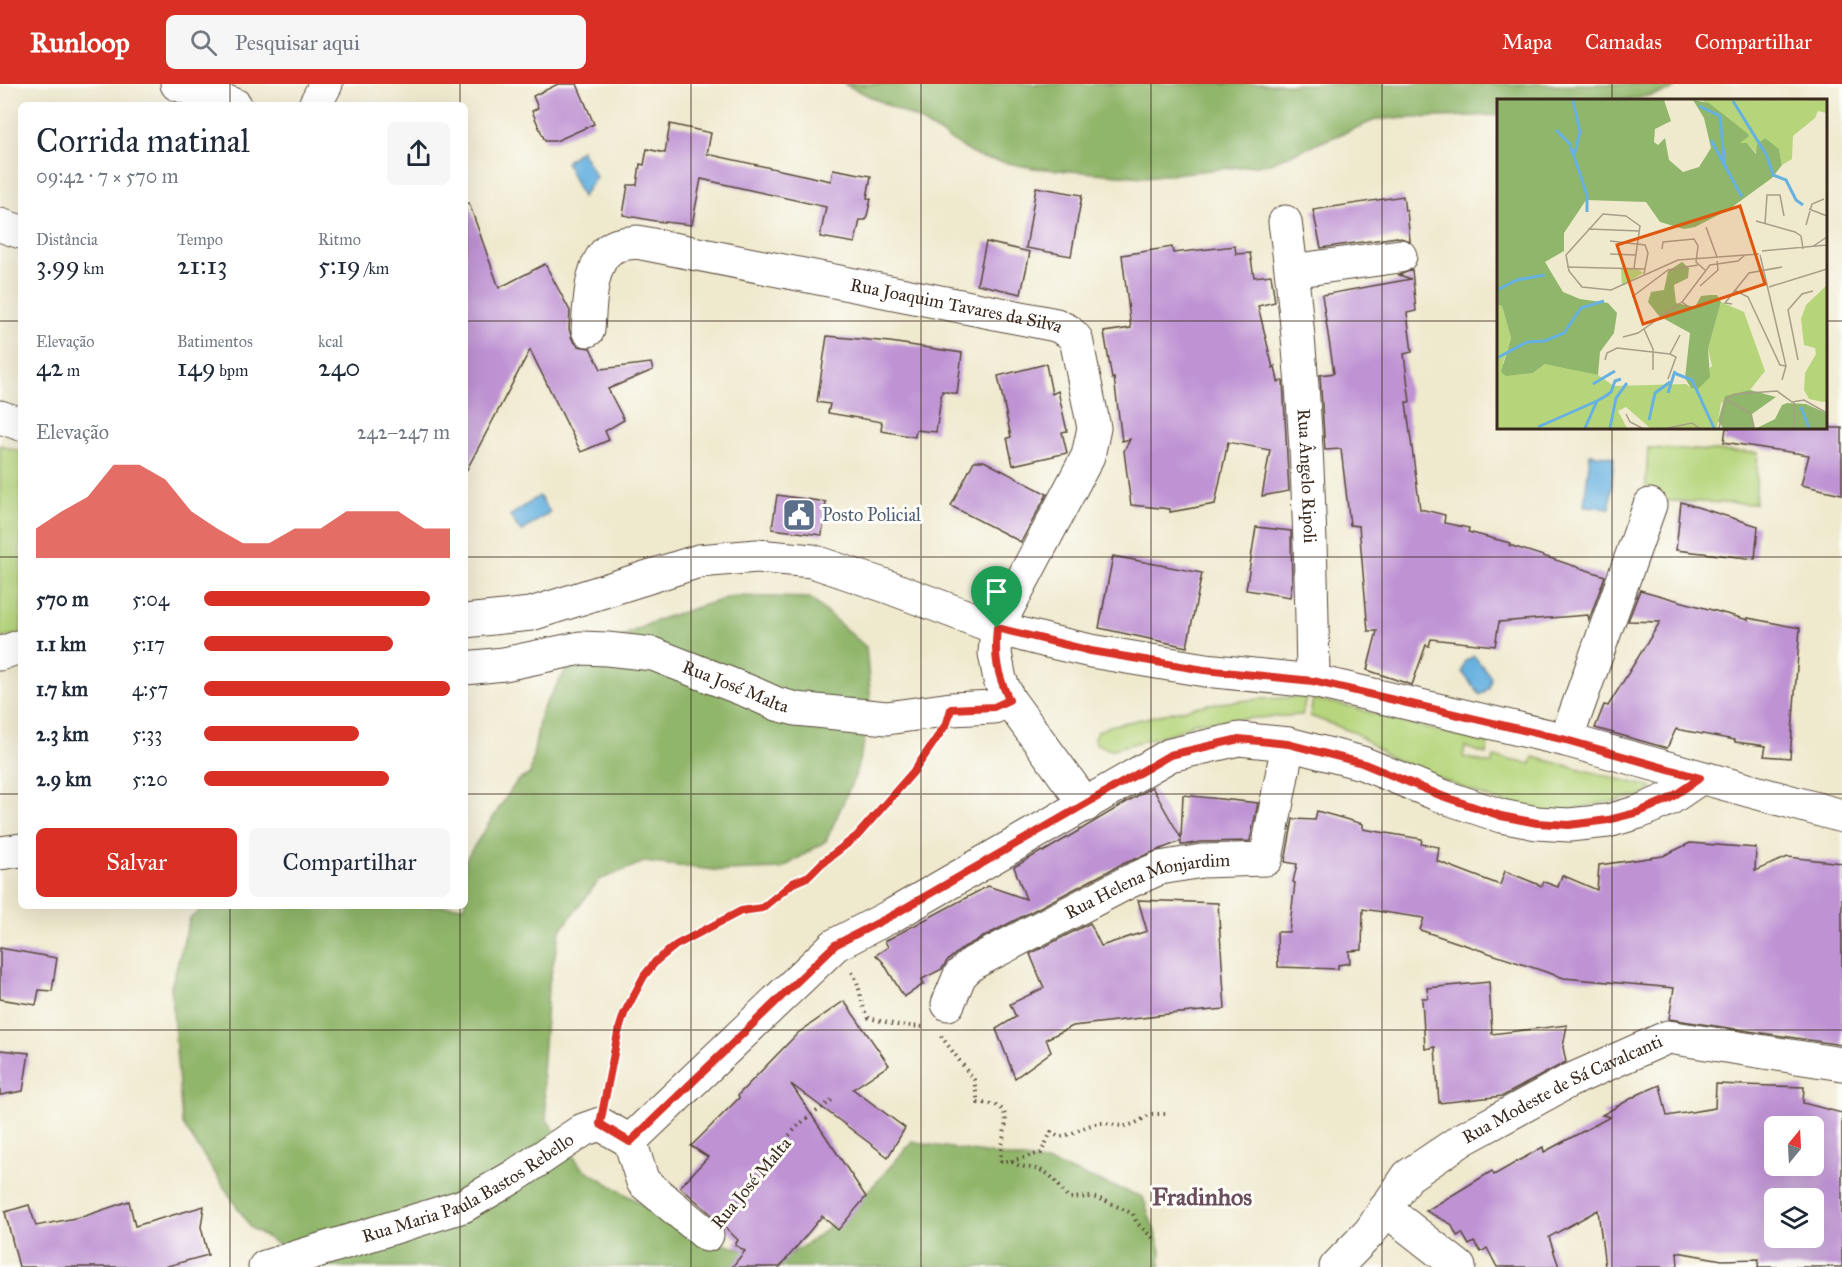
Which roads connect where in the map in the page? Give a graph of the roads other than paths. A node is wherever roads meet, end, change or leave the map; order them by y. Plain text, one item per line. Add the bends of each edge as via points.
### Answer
1 (177, 84) edge
2 (326, 84) edge
3 (227, 102) edge
4 (317, 102) edge
5 (1285, 222) dead end
6 (0, 225) edge
7 (18, 231) edge
8 (1400, 256) dead end
9 (1292, 271) junction
10 (588, 330) dead end
11 (0, 417) edge
12 (18, 423) edge
13 (1650, 505) dead end
14 (468, 621) edge
15 (997, 628) junction
16 (18, 647) edge
17 (0, 654) edge
18 (468, 668) edge
19 (1313, 681) junction
20 (1009, 700) junction
21 (1566, 740) junction
22 (1288, 744) junction
23 (1700, 778) junction
24 (1739, 789) junction
25 (1842, 792) edge
26 (1086, 805) junction
27 (1842, 816) edge
28 (18, 850) edge
29 (0, 853) edge
30 (937, 1021) road end
31 (1842, 1064) edge
32 (630, 1142) junction
33 (1385, 1209) junction
34 (707, 1235) road end
35 (266, 1267) edge
36 (1336, 1267) edge
37 (1459, 1267) edge

1 - 3 street
2 - 4 street
5 - 9 street, Rua Ângelo Ripoli
6 - 7 street
8 - 9 street
9 - 19 street, Rua Ângelo Ripoli via 1306,453
10 - 15 street, Rua Joaquim Tavares da Silva via 598,265 618,245 637,242 1056,325 1068,331 1076,339 1094,428 1092,443
11 - 12 street
13 - 21 street
14 - 15 street via 531,614 699,561 757,556 812,561
15 - 19 street via 1170,665
15 - 20 street via 994,653
16 - 17 street
18 - 20 street, Rua José Malta via 581,648 607,649 653,654 796,709 887,718 994,707
19 - 21 street
20 - 26 street
21 - 23 street
22 - 23 street via 1362,763 1501,816 1537,823 1569,825 1639,812 1669,799
22 - 26 street via 1239,739 1170,755
22 - 30 street, Rua Helena Monjardim via 1266,859 1202,861 1160,868 1128,882 973,963 960,975
23 - 24 street
24 - 25 street
24 - 27 street
26 - 32 street via 835,945
28 - 29 street
31 - 33 street, Rua Modeste de Sá Cavalcanti via 1668,1037 1569,1081 1463,1139 1408,1176
32 - 34 street, Rua José Malta via 643,1182
32 - 35 street, Rua Maria Paula Bastos Rebello via 600,1124 582,1131 463,1206
33 - 36 street, Rua Modeste de Sá Cavalcanti via 1370,1232
33 - 37 street

